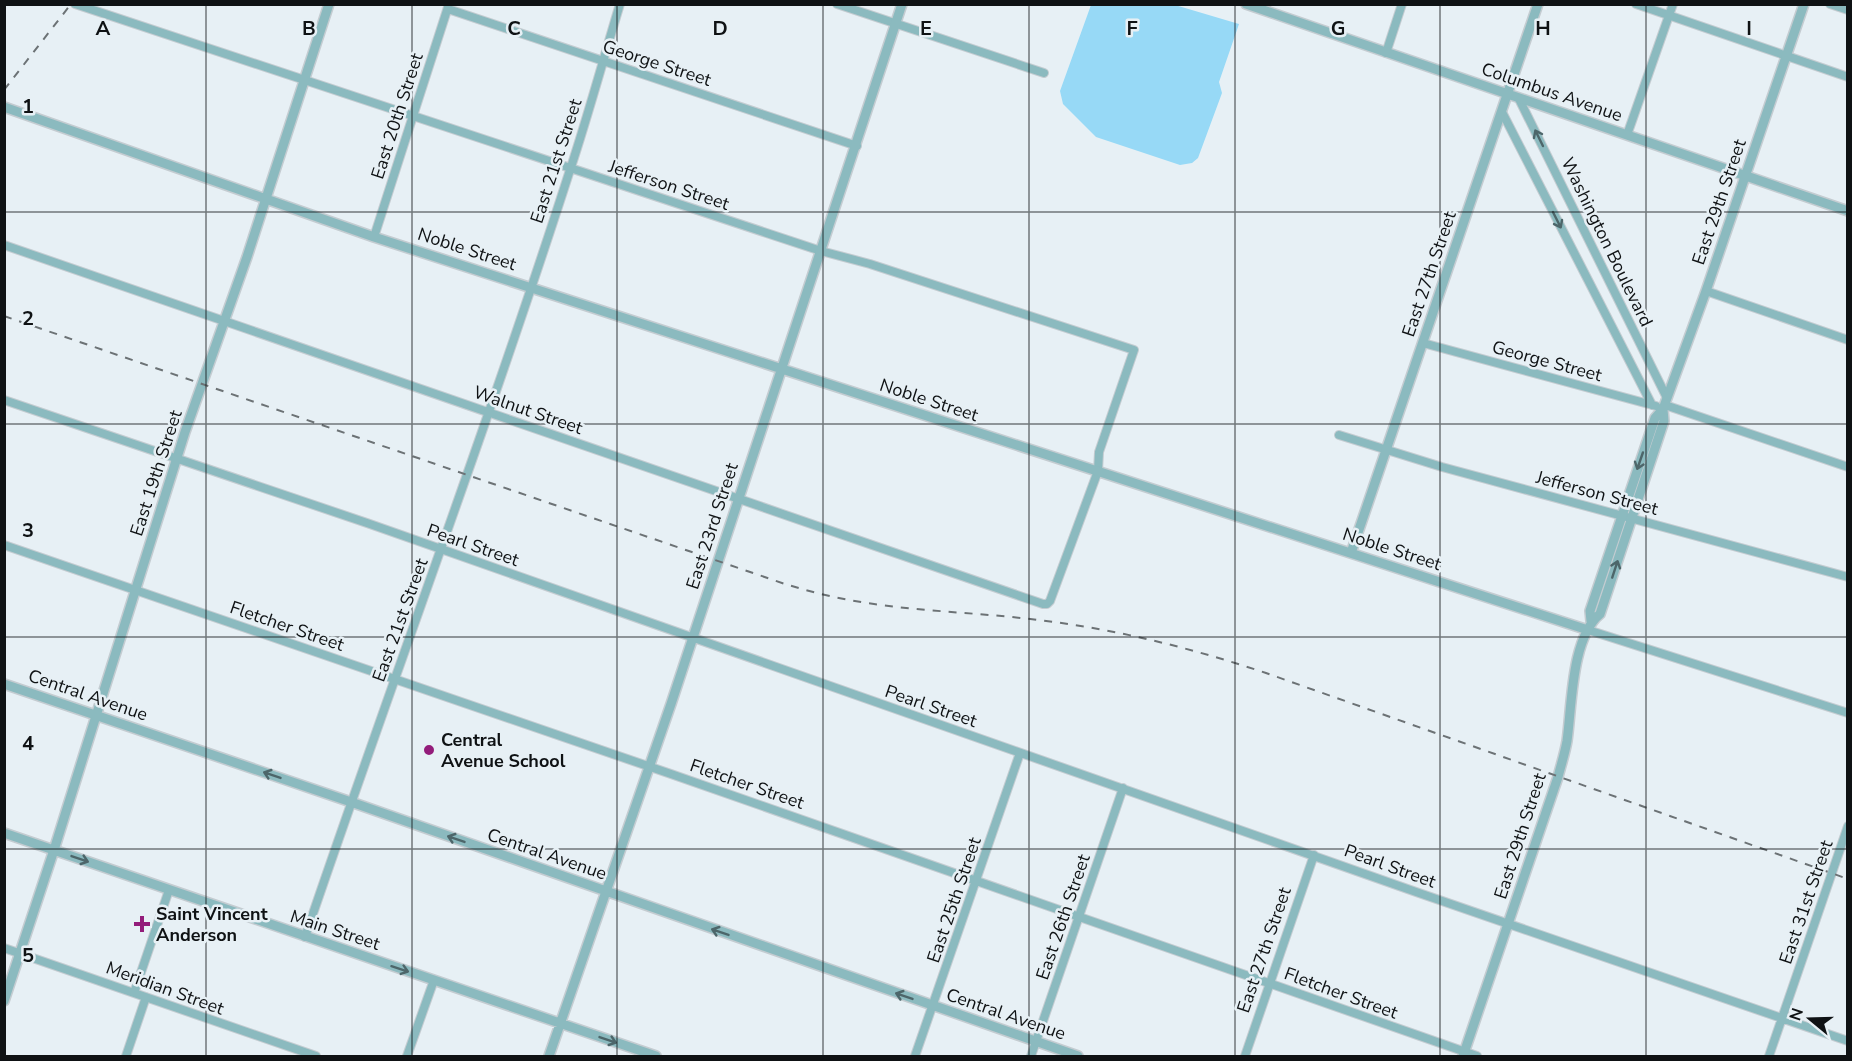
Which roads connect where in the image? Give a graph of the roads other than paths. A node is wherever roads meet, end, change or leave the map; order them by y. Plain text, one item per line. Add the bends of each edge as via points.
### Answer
1 (75, 4) edge
2 (329, 4) edge
3 (620, 4) edge
4 (837, 4) edge
5 (902, 4) edge
6 (1246, 4) edge
7 (1402, 4) edge
8 (1538, 4) edge
9 (1636, 4) edge
10 (1673, 4) edge
11 (1804, 4) edge
12 (1830, 4) edge
13 (449, 7) edge
14 (1848, 10) edge
15 (1669, 16) junction
16 (896, 24) junction
17 (1386, 53) junction
18 (1786, 56) junction
19 (603, 61) junction
20 (1044, 73) dead end
21 (1848, 77) edge
22 (304, 80) junction
23 (1508, 95) junction
24 (1519, 99) junction
25 (4, 107) edge
26 (1502, 112) junction
27 (413, 117) junction
28 (1627, 135) junction
29 (857, 146) junction
30 (571, 168) junction
31 (1745, 176) junction
32 (266, 200) junction
33 (1848, 211) edge
34 (374, 237) junction
35 (4, 245) edge
36 (821, 251) junction
37 (531, 287) junction
38 (1706, 291) junction
39 (225, 321) junction
40 (1848, 340) edge
41 (1423, 343) junction
42 (782, 369) junction
43 (4, 400) edge
44 (1665, 404) junction
45 (1653, 405) junction
46 (488, 412) junction
47 (1339, 435) dead end
48 (1386, 450) junction
49 (177, 458) junction
50 (1848, 467) edge
51 (1098, 471) junction
52 (738, 499) junction
53 (1627, 517) junction
54 (4, 545) edge
55 (441, 549) junction
56 (1351, 553) junction
57 (1848, 577) edge
58 (137, 590) junction
59 (1590, 625) junction
60 (693, 638) junction
61 (395, 679) junction
62 (4, 684) edge
63 (1848, 712) edge
64 (97, 715) junction
65 (1020, 753) junction
66 (650, 767) junction
67 (1123, 788) junction
68 (351, 802) junction
69 (1848, 826) edge
70 (4, 833) edge
71 (54, 850) junction
72 (1314, 855) junction
73 (977, 881) junction
74 (169, 890) junction
75 (606, 892) junction
76 (1079, 917) junction
77 (1509, 924) junction
78 (305, 937) junction
79 (4, 948) edge
80 (21, 953) junction
81 (434, 980) junction
82 (1270, 983) junction
83 (134, 993) junction
84 (146, 997) junction
85 (4, 1001) edge
86 (932, 1005) junction
87 (1782, 1017) junction
88 (560, 1024) junction
89 (1848, 1041) edge
90 (1036, 1042) junction
91 (1463, 1054) edge
92 (126, 1056) edge
93 (316, 1056) edge
94 (407, 1056) edge
95 (549, 1056) edge
96 (656, 1056) edge
97 (915, 1056) edge
98 (1031, 1056) edge
99 (1078, 1056) edge
100 (1245, 1056) edge
101 (1477, 1056) edge
102 (1769, 1056) edge

1 - 22 street, Jefferson Street
2 - 22 street, East 19th Street
3 - 19 street, East 21st Street
4 - 16 street
5 - 16 street, East 23rd Street
6 - 17 street, Columbus Avenue
7 - 17 street
8 - 23 street, East 27th Street
9 - 15 street
10 - 15 street
11 - 18 street, East 29th Street
12 - 14 street
13 - 19 street, George Street
13 - 27 street, East 20th Street
15 - 18 street
15 - 28 street
16 - 20 street
16 - 29 street, East 23rd Street
17 - 23 street, Columbus Avenue
18 - 21 street
18 - 31 street, East 29th Street
19 - 29 street, George Street
19 - 30 street, East 21st Street
22 - 27 street, Jefferson Street
22 - 32 street, East 19th Street
23 - 24 street, Columbus Avenue
23 - 26 street, East 27th Street
24 - 28 street, Columbus Avenue
44 -> 24 street, Washington Boulevard
25 - 32 street, Noble Street
26 - 41 street, East 27th Street
26 -> 45 street, Washington Boulevard
27 - 30 street, Jefferson Street
27 - 34 street, East 20th Street
28 - 31 street, Columbus Avenue
29 - 36 street, East 23rd Street
30 - 36 street, Jefferson Street
30 - 37 street, East 21st Street
31 - 33 street, Columbus Avenue
31 - 38 street, East 29th Street
32 - 34 street, Noble Street
32 - 39 street, East 19th Street
34 - 37 street, Noble Street
35 - 39 street, Walnut Street
36 - 42 street, East 23rd Street
36 - 51 street, Jefferson Street via 1134,350 1099,452
37 - 42 street, Noble Street
37 - 46 street, East 21st Street
38 - 40 street
38 - 44 street, East 29th Street
39 - 46 street, Walnut Street
39 - 49 street, East 19th Street
41 - 45 street, George Street
41 - 48 street, East 27th Street
42 - 51 street, Noble Street
42 - 52 street, East 23rd Street
43 - 49 street, Pearl Street
44 - 45 street, George Street
44 - 50 street, George Street
44 - 53 street, East 29th Street via 1664,421
46 - 52 street, Walnut Street
46 - 55 street, East 21st Street
47 - 48 street, Jefferson Street
48 - 53 street, Jefferson Street
48 - 56 street, East 27th Street
49 - 55 street, Pearl Street
49 - 58 street, East 19th Street
51 - 52 street, Walnut Street via 1047,604
51 - 56 street, Noble Street
52 - 60 street, East 23rd Street
53 - 57 street, Jefferson Street
53 - 59 street, East 29th Street via 1600,614
54 - 58 street, Fletcher Street
55 - 60 street, Pearl Street
55 - 61 street, East 21st Street
56 - 59 street, Noble Street
58 - 61 street, Fletcher Street
58 - 64 street, East 19th Street
59 - 63 street, Noble Street
59 - 77 street, East 29th Street via 1570,693 1564,757
60 - 65 street, Pearl Street
60 - 66 street, East 23rd Street
61 - 66 street, Fletcher Street
61 - 68 street, East 21st Street
62 - 64 street, Central Avenue
68 -> 64 street, Central Avenue
64 - 71 street, East 19th Street
65 - 67 street, Pearl Street
65 - 73 street, East 25th Street
66 - 73 street, Fletcher Street
66 - 75 street, East 23rd Street
67 - 72 street, Pearl Street
67 - 76 street, East 26th Street
75 -> 68 street, Central Avenue
68 - 78 street, East 21st Street
69 - 87 street, East 31st Street
70 - 71 street, Main Street
71 -> 74 street, Main Street
71 - 80 street, East 19th Street
72 - 77 street, Pearl Street
72 - 82 street, East 27th Street
73 - 76 street, Fletcher Street
73 - 86 street, East 25th Street
74 - 78 street, Main Street
74 - 83 street
86 -> 75 street, Central Avenue
75 - 88 street, East 23rd Street
76 - 82 street, Fletcher Street
76 - 90 street, East 26th Street
77 - 87 street, Pearl Street
77 - 91 street, East 29th Street
78 -> 81 street, Main Street
79 - 80 street, Meridian Street
80 - 83 street, Meridian Street
80 - 85 street, East 19th Street
81 - 88 street, Main Street
81 - 94 street
82 - 91 street, Fletcher Street
82 - 100 street, East 27th Street
83 - 84 street, Meridian Street
84 - 92 street
84 - 93 street, Meridian Street
86 - 90 street, Central Avenue
86 - 97 street, East 25th Street
87 - 89 street, Pearl Street
87 - 102 street, East 31st Street
88 - 95 street, East 23rd Street
88 -> 96 street, Main Street
90 - 98 street, East 26th Street
90 - 99 street, Central Avenue
91 - 101 street, Fletcher Street

